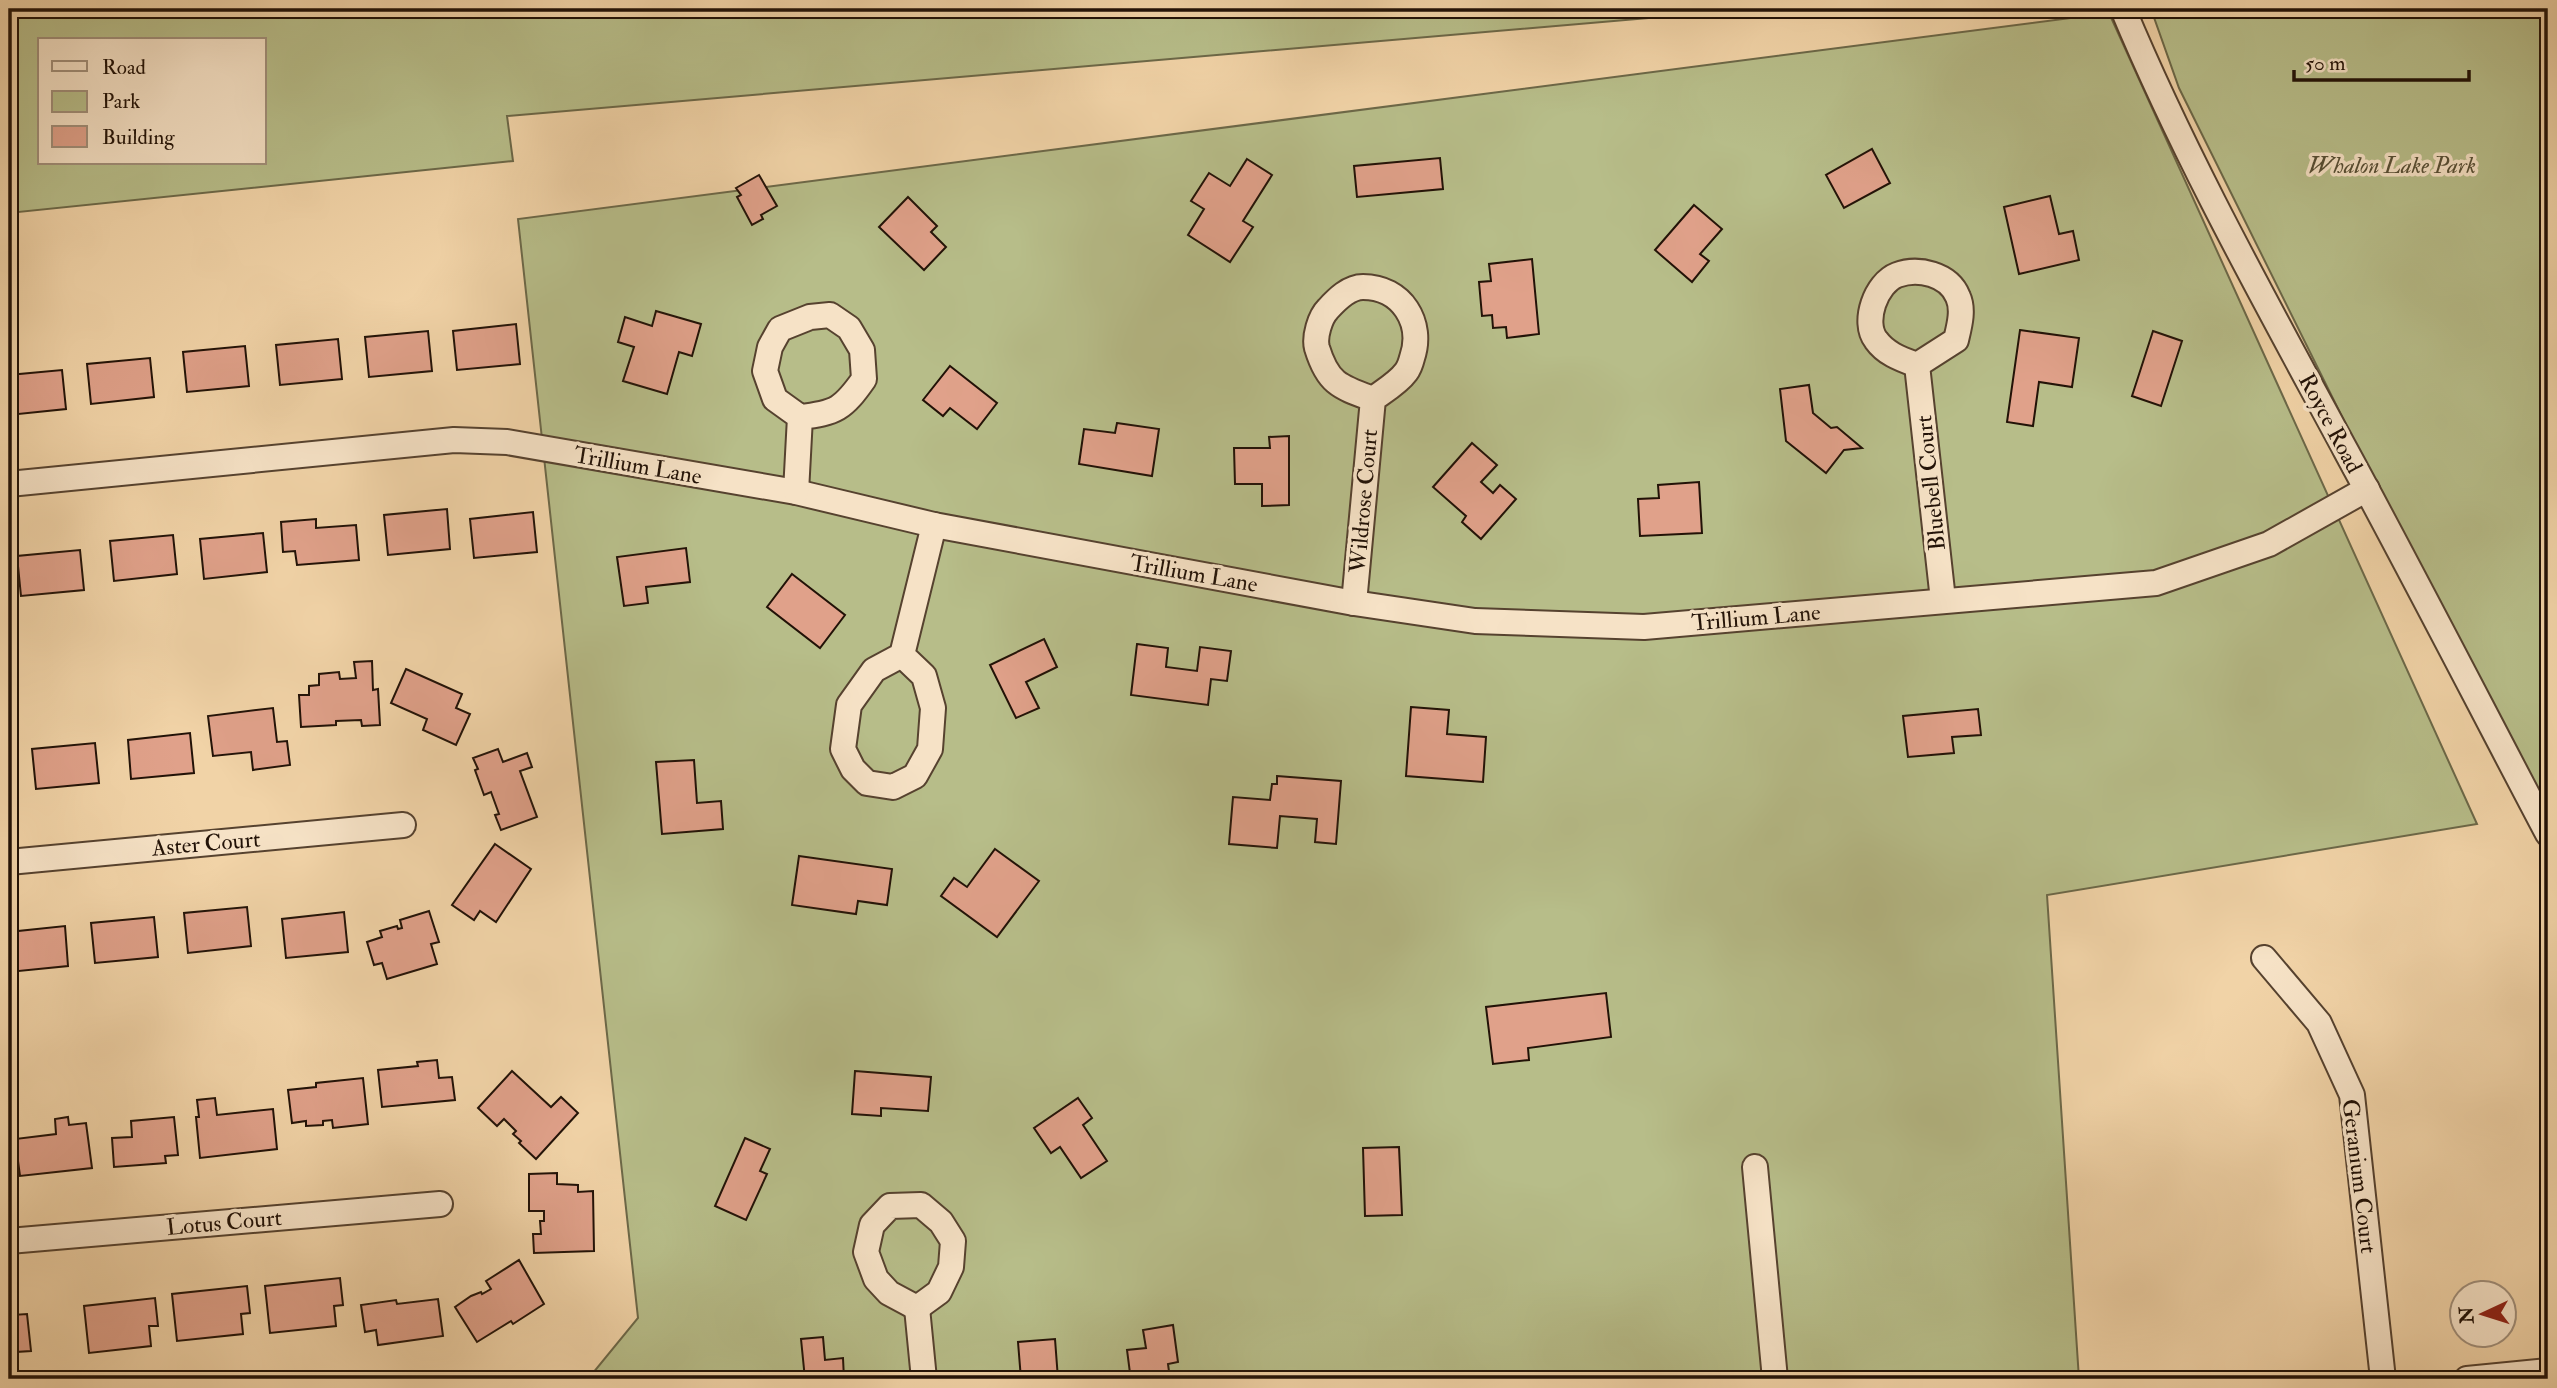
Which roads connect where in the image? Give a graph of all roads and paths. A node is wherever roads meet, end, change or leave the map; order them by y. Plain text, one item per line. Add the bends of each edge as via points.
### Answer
1 (2123, 9) edge
2 (1917, 365) dead end
3 (1373, 399) junction
4 (800, 417) junction
5 (9, 484) edge
6 (2367, 489) junction
7 (796, 492) junction
8 (934, 525) junction
9 (1943, 600) junction
10 (1354, 603) junction
11 (902, 655) junction
12 (403, 825) dead end
13 (2548, 834) edge
14 (9, 862) edge
15 (2264, 958) dead end
16 (1755, 1167) dead end
17 (440, 1204) dead end
18 (9, 1241) edge
19 (917, 1308) dead end
20 (2548, 1371) edge
21 (923, 1379) edge
22 (1775, 1379) edge
23 (2383, 1379) edge
24 (2467, 1379) edge

1 - 6 street, Royce Road via 2206,192
2 - 9 street, Bluebell Court
3 - 3 street, Wildrose Court via 1342,388 1324,370 1316,344 1322,315 1341,295 1362,287 1399,299 1415,321 1416,345 1408,371
3 - 10 street, Wildrose Court
4 - 4 street via 775,399 765,371 769,347 780,329 830,315 849,328 862,350 864,379 849,401 828,414
4 - 7 street
5 - 7 street, Trillium Lane via 454,440 507,442
6 - 9 street, Trillium Lane via 2269,544 2156,583
6 - 13 street, Royce Road
7 - 8 street, Trillium Lane
8 - 10 street, Trillium Lane
8 - 11 street
9 - 10 street, Trillium Lane via 1644,626 1475,621
11 - 11 street via 924,676 933,708 930,749 915,776 892,787 867,783 843,749 849,705 874,670
12 - 14 street, Aster Court
15 - 23 street, Geranium Court via 2319,1023 2352,1096
16 - 22 street
17 - 18 street, Lotus Court
19 - 21 street
20 - 24 street

